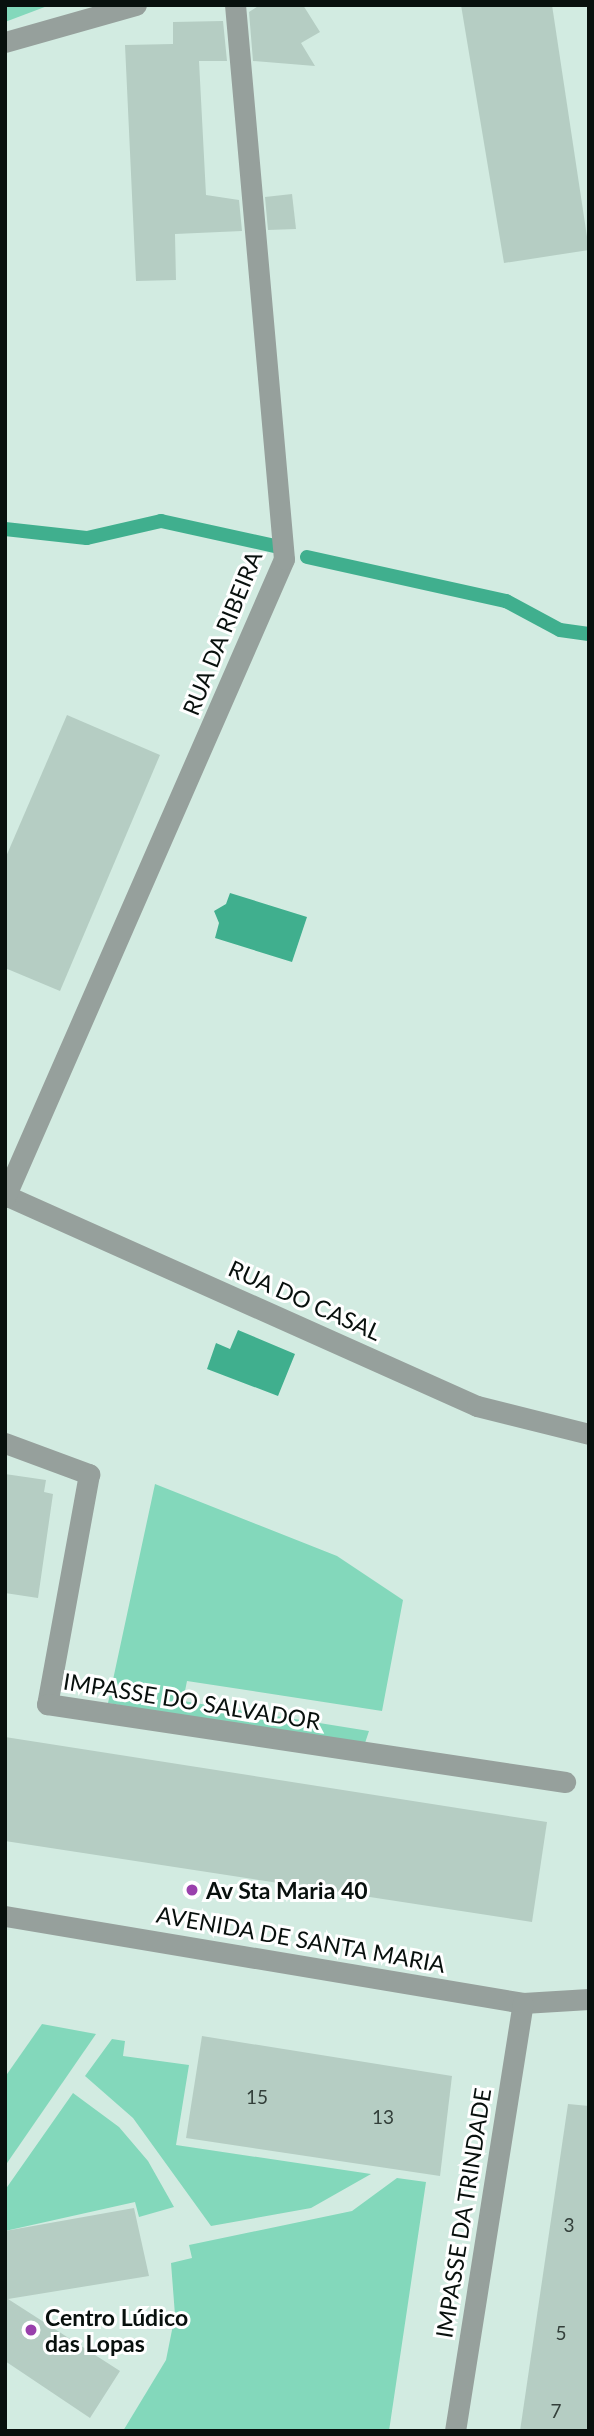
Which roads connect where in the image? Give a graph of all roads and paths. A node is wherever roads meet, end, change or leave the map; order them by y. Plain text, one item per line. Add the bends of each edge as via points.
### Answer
1 (136, 5) edge
2 (235, 5) edge
3 (5, 42) edge
4 (6, 1196) edge
5 (589, 1434) edge
6 (5, 1443) edge
7 (565, 1782) dead end
8 (5, 1916) edge
9 (589, 1999) edge
10 (523, 2003) junction
11 (455, 2431) edge

1 - 3 street
2 - 4 street, RUA DA RIBEIRA via 284,559
4 - 5 street, RUA DO CASAL via 477,1406
6 - 7 street, IMPASSE DO SALVADOR via 89,1474 47,1704
8 - 10 street, AVENIDA DE SANTA MARIA
9 - 10 street, AVENIDA DE SANTA MARIA
10 - 11 street, IMPASSE DA TRINDADE

